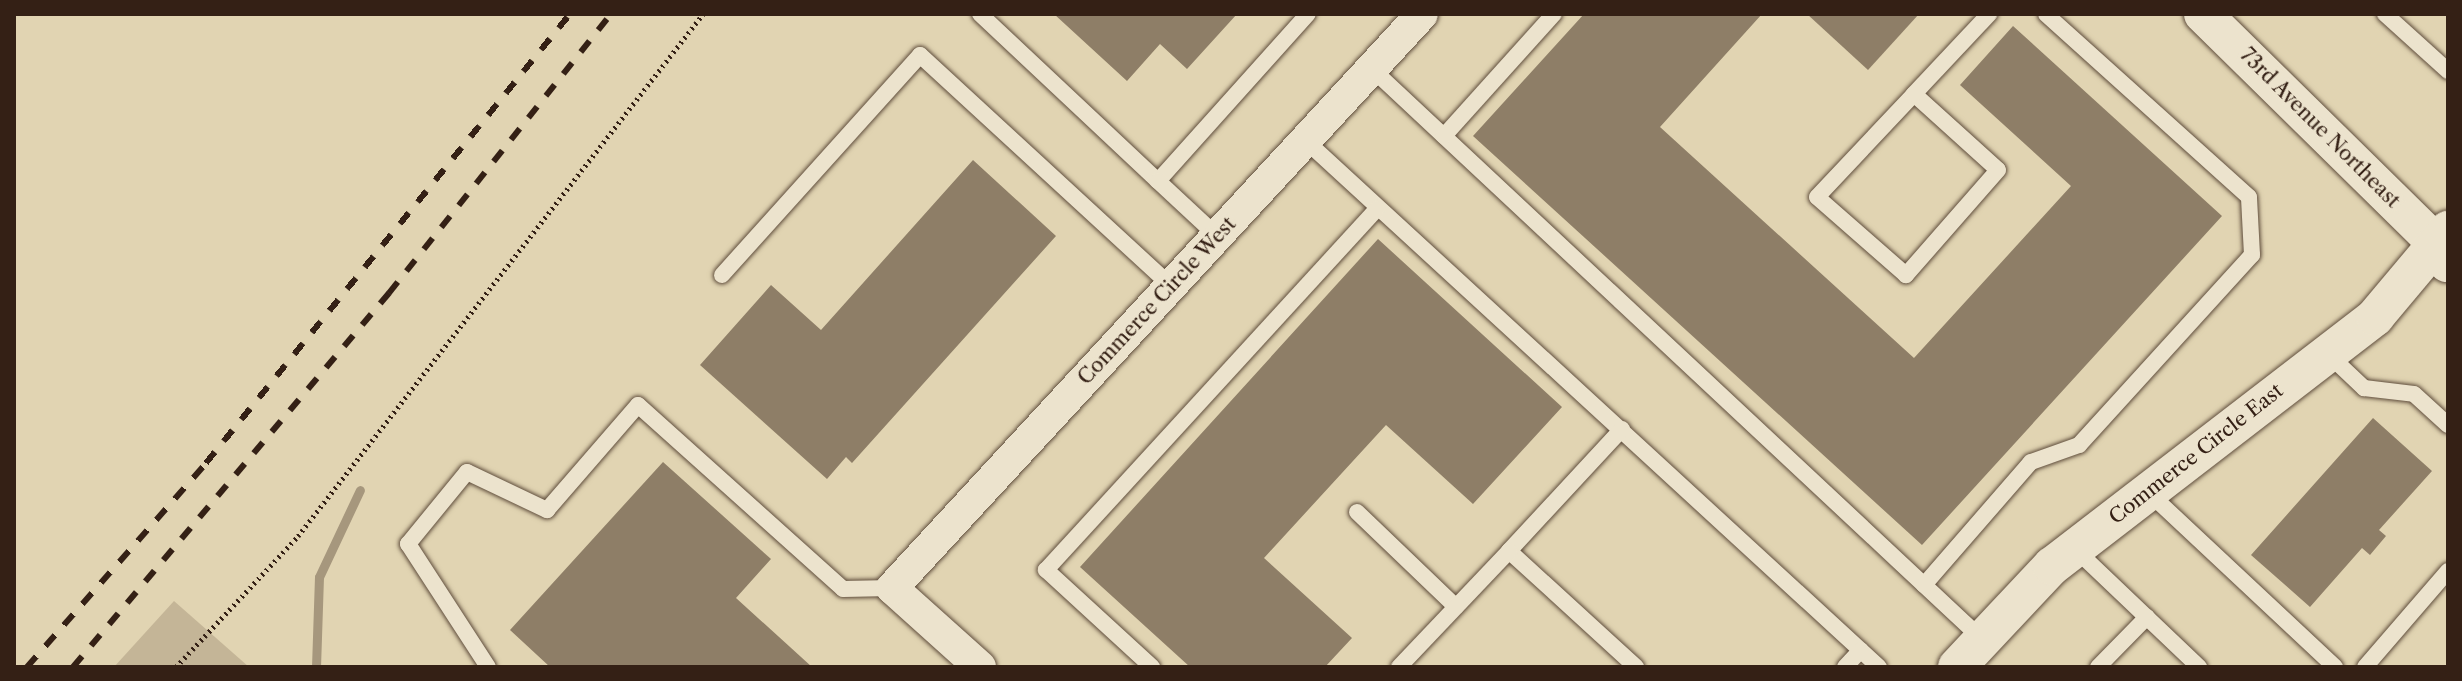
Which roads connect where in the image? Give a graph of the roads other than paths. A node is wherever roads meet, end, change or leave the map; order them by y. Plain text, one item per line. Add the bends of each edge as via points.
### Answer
1 (980, 14) edge
2 (1308, 14) edge
3 (1422, 14) edge
4 (1554, 14) edge
5 (1989, 14) edge
6 (2046, 14) edge
7 (2203, 14) edge
8 (2385, 14) edge
9 (1371, 68) junction
10 (2448, 71) edge
11 (1914, 94) junction
12 (1444, 136) junction
13 (1305, 140) junction
14 (1158, 181) junction
15 (1377, 209) junction
16 (1217, 236) junction
17 (2445, 246) edge
18 (722, 275) dead end
19 (1171, 286) junction
20 (2328, 354) junction
21 (2448, 425) edge
22 (1622, 429) junction
23 (2148, 492) junction
24 (1357, 512) dead end
25 (2074, 548) junction
26 (1509, 551) junction
27 (2448, 571) edge
28 (1924, 585) junction
29 (892, 588) junction
30 (1456, 607) junction
31 (2147, 617) junction
32 (1983, 640) junction
33 (1861, 650) junction
34 (488, 667) edge
35 (980, 667) edge
36 (1152, 667) edge
37 (1399, 667) edge
38 (1636, 667) edge
39 (1845, 667) edge
40 (1879, 667) edge
41 (1957, 667) edge
42 (2098, 667) edge
43 (2199, 667) edge
44 (2335, 667) edge
45 (2365, 667) edge

1 - 14 lane
2 - 14 lane
3 - 9 street, Commerce Circle West
4 - 12 lane
5 - 11 lane
6 - 28 lane via 2249,197 2252,255 2079,445 2031,462
7 - 17 street, 73rd Avenue Northeast
8 - 10 lane
9 - 12 lane
9 - 13 street, Commerce Circle West
11 - 11 lane via 1998,170 1906,275 1817,197
12 - 28 lane
13 - 15 lane
13 - 16 street, Commerce Circle West
14 - 16 lane
15 - 22 lane
15 - 36 lane via 1046,570
16 - 19 street, Commerce Circle West
17 - 20 street, Commerce Circle East via 2375,317
18 - 19 lane via 920,55
19 - 29 street, Commerce Circle West
20 - 21 lane via 2364,388 2414,394
20 - 23 street, Commerce Circle East
22 - 26 lane
22 - 33 lane
23 - 25 street, Commerce Circle East
23 - 44 lane
24 - 30 lane
25 - 31 lane
25 - 32 street, Commerce Circle East
26 - 30 lane
26 - 38 lane
27 - 45 lane
28 - 32 lane
29 - 34 lane via 843,589 638,405 547,510 467,472 408,544
29 - 35 street
30 - 37 lane
31 - 42 lane
31 - 43 lane
32 - 41 street, Commerce Circle East
33 - 39 lane
33 - 40 lane

